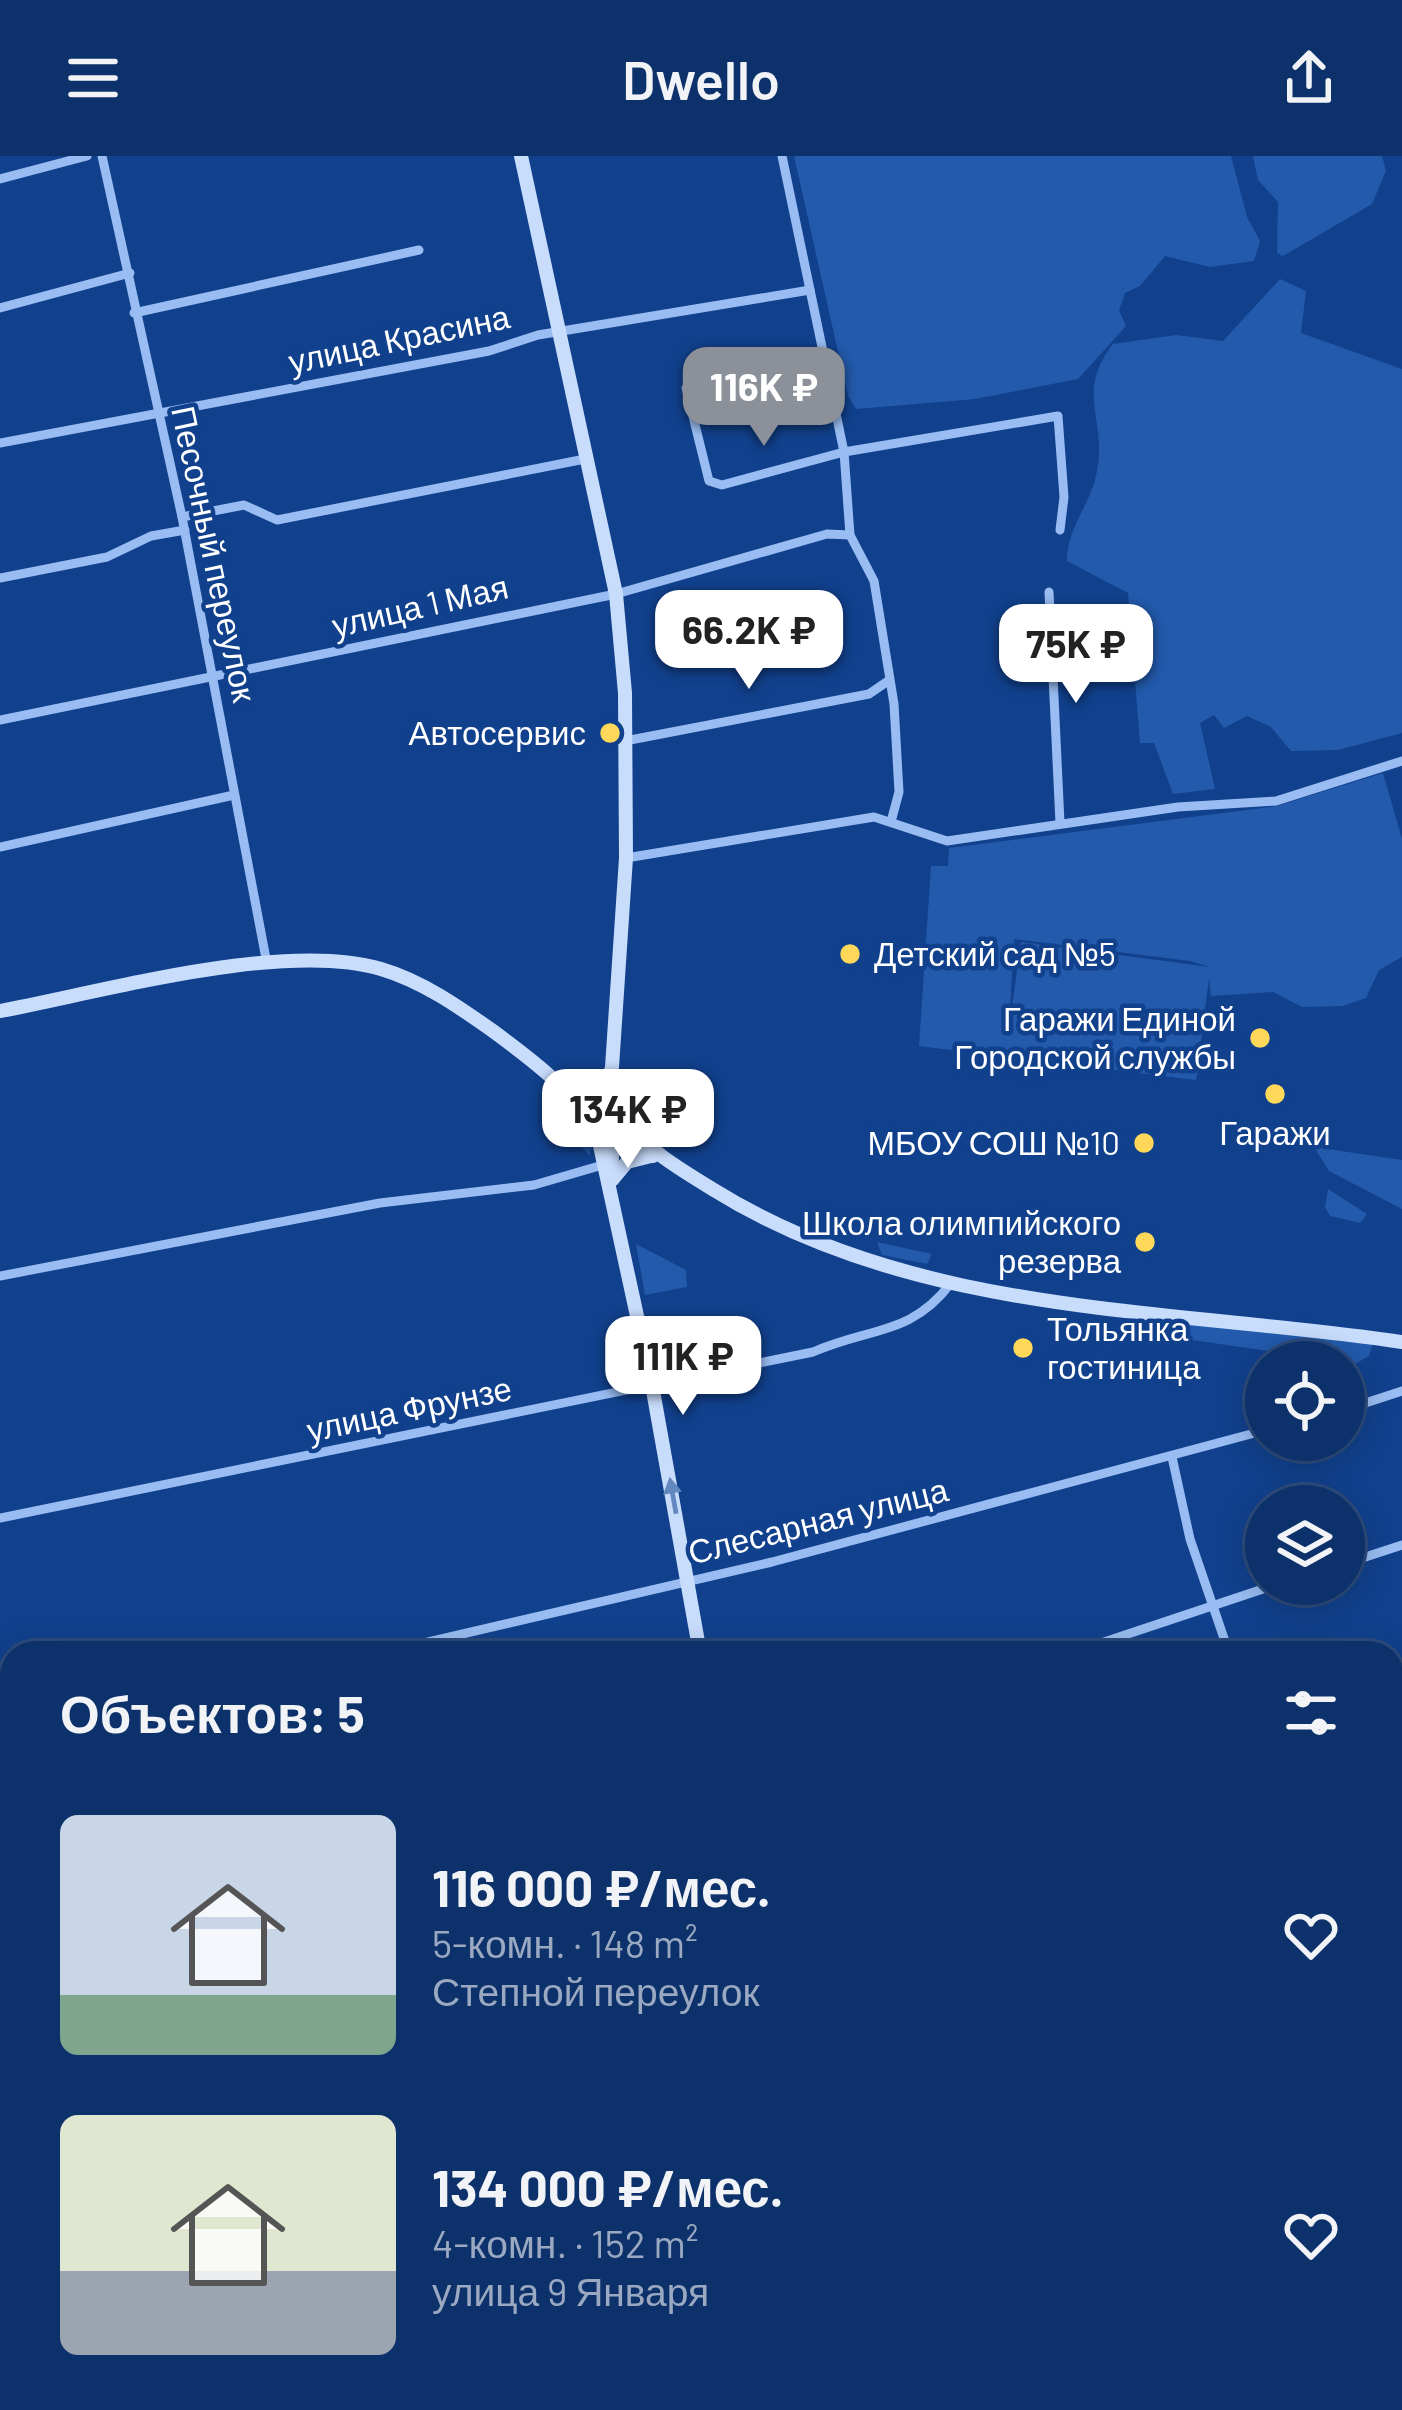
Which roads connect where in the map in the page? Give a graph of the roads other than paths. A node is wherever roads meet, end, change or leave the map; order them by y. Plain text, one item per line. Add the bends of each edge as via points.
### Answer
1 (87, 156) edge
2 (102, 156) edge
3 (521, 156) edge
4 (782, 156) edge
5 (0, 179) edge
6 (418, 250) dead end
7 (130, 273) junction
8 (810, 290) junction
9 (0, 308) edge
10 (134, 313) junction
11 (557, 332) junction
12 (686, 388) dead end
13 (158, 416) junction
14 (0, 443) edge
15 (844, 452) junction
16 (585, 459) junction
17 (182, 517) junction
18 (184, 530) junction
19 (1060, 530) dead end
20 (850, 535) junction
21 (0, 578) edge
22 (1049, 592) dead end
23 (616, 593) junction
24 (215, 680) junction
25 (888, 681) junction
26 (0, 721) edge
27 (625, 741) junction
28 (1402, 761) edge
29 (234, 795) junction
30 (892, 818) junction
31 (1060, 823) junction
32 (0, 847) edge
33 (626, 858) junction
34 (268, 964) junction
35 (0, 1011) edge
36 (563, 1086) junction
37 (611, 1119) junction
38 (595, 1129) junction
39 (653, 1156) junction
40 (669, 1162) junction
41 (605, 1164) junction
42 (612, 1187) junction
43 (0, 1276) edge
44 (952, 1283) junction
45 (1402, 1342) edge
46 (652, 1385) junction
47 (1402, 1391) edge
48 (1365, 1403) edge
49 (1245, 1436) edge
50 (1172, 1457) junction
51 (0, 1518) edge
52 (1402, 1546) edge
53 (1365, 1557) edge
54 (688, 1581) junction
55 (1245, 1594) edge
56 (1213, 1604) junction
57 (432, 1641) edge
58 (698, 1641) edge
59 (1106, 1641) edge
60 (1225, 1641) edge

1 - 5 street
2 - 7 street, Песочный переулок
3 - 11 main road
4 - 8 street
6 - 10 street
7 - 9 street
7 - 10 street, Песочный переулок
8 - 11 street, улица Красина
8 - 15 street
10 - 13 street, Песочный переулок
11 - 13 street, улица Красина
11 - 16 main road
12 - 15 street via 709,481 722,485
13 - 14 street, улица Красина
13 - 17 street, Песочный переулок
15 - 19 street via 1058,416
15 - 20 street
16 - 17 street via 277,520 244,506
16 - 23 main road
17 - 18 street, Песочный переулок
18 - 21 street via 107,557
18 - 24 street, Песочный переулок
20 - 23 street, улица 1 Мая via 827,534
20 - 25 street via 874,581
22 - 31 street
23 - 24 street, улица 1 Мая
23 - 27 main road
24 - 26 street, улица 1 Мая
24 - 29 street, Песочный переулок
25 - 27 street via 869,694
25 - 30 street via 899,792
27 - 33 main road
28 - 31 street via 1276,801
29 - 32 street
29 - 34 street, Песочный переулок
30 - 31 street via 947,842
30 - 33 street
33 - 37 main road
34 - 35 main road
34 - 36 main road via 341,962 411,979
36 - 37 main road
36 - 38 main road
37 - 38 main road
37 - 38 main road
37 - 39 main road
37 - 40 main road
37 - 42 main road
38 - 41 main road
39 - 40 main road
39 - 42 main road via 627,1162
40 - 44 main road via 815,1245
41 - 42 main road
41 - 43 street via 534,1185 380,1203
42 - 46 main road
44 - 45 main road
44 - 46 street, улица Фрунзе via 907,1325
46 - 51 street, улица Фрунзе
54 -> 46 main road
47 - 48 street
49 - 50 street, Слесарная улица
50 - 54 street, Слесарная улица
50 - 56 street
52 - 53 street
54 - 57 street, Слесарная улица
54 - 58 main road
55 - 56 street
56 - 59 street
56 - 60 street

